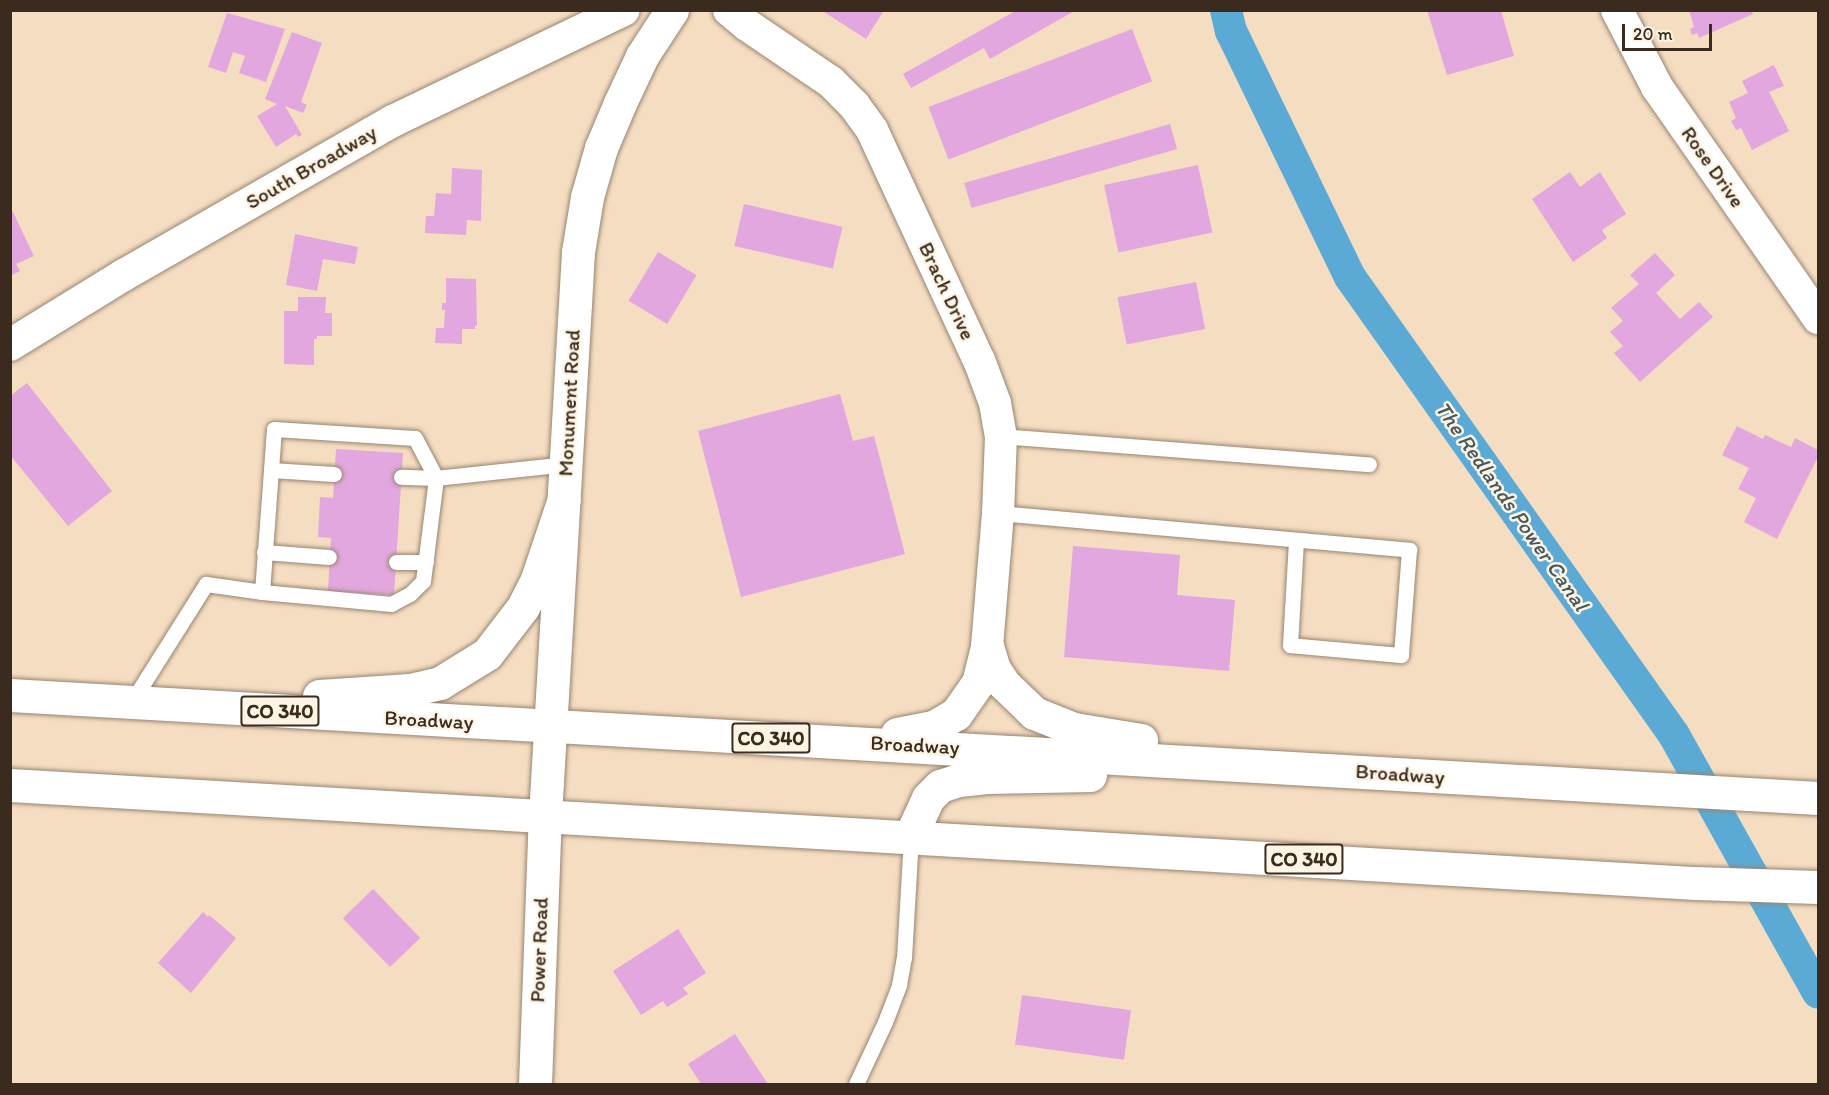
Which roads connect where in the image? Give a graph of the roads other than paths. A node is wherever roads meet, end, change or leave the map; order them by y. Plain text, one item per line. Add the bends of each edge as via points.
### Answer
1 (624, 10) edge
2 (672, 10) edge
3 (729, 10) edge
4 (1617, 10) edge
5 (1818, 318) edge
6 (10, 345) edge
7 (1001, 435) junction
8 (566, 464) junction
9 (1369, 464) dead end
10 (271, 470) junction
11 (334, 474) dead end
12 (401, 477) dead end
13 (436, 478) junction
14 (564, 499) junction
15 (998, 513) junction
16 (1296, 540) junction
17 (264, 552) junction
18 (330, 557) dead end
19 (396, 562) dead end
20 (426, 562) junction
21 (262, 592) junction
22 (987, 646) junction
23 (10, 695) edge
24 (131, 702) junction
25 (203, 706) junction
26 (550, 727) junction
27 (804, 740) junction
28 (1305, 769) junction
29 (10, 785) edge
30 (1818, 798) edge
31 (545, 816) junction
32 (911, 836) junction
33 (1818, 887) edge
34 (535, 1084) edge
35 (856, 1084) edge

1 - 6 street, South Broadway via 393,121
2 - 8 main road, Monument Road via 642,56 620,103 601,148 587,197 578,252
3 - 7 street, Brach Drive via 831,82 872,130 979,360 995,403
4 - 5 street, Rose Drive via 1658,87
7 - 9 lane
7 - 15 street, Brach Drive
8 - 13 lane
8 - 14 main road, Monument Road
10 - 11 lane
10 - 13 lane via 274,429 415,438
10 - 17 lane
12 - 13 lane
13 - 20 lane
14 - 25 main road via 537,579 523,607 487,654 466,669 440,683 410,690
14 - 26 main road, Monument Road
15 - 16 lane
15 - 22 street, Brach Drive
16 - 16 lane via 1409,550 1401,655 1290,645
17 - 18 lane
17 - 21 lane
19 - 20 lane
20 - 21 lane via 423,581 391,604
21 - 24 lane via 206,585
22 - 27 main road via 978,683 969,698 956,714 934,727 899,734
22 - 28 main road via 994,669 1004,684 1017,699 1052,722
23 - 24 main road, Broadway / CO 340
24 - 25 main road, Broadway / CO 340
25 - 26 main road, Broadway / CO 340
26 - 27 main road, Broadway / CO 340
26 - 31 main road, Monument Road
27 - 28 main road, Broadway / CO 340
28 - 30 main road, Broadway / CO 340
28 - 32 main road via 959,780 940,786 928,798
29 - 31 main road, CO 340
31 - 32 main road, CO 340
31 - 34 main road, Power Road
32 - 33 main road, CO 340
32 - 35 lane via 899,985

